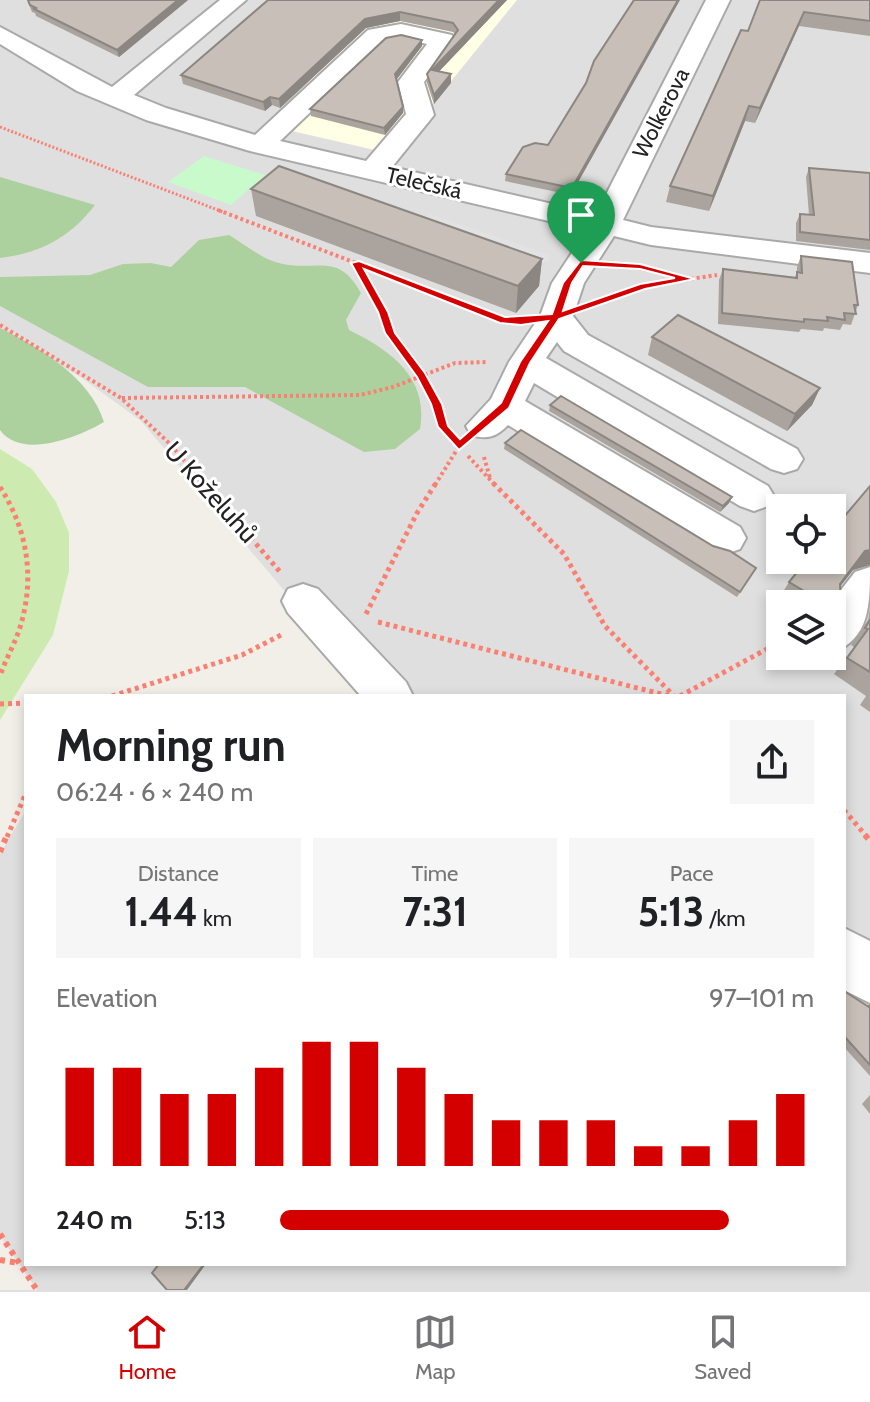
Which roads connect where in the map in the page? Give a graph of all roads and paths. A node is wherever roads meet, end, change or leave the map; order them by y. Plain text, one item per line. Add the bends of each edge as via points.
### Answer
1 (234, 0) edge
2 (718, 0) edge
3 (0, 34) edge
4 (117, 96) junction
5 (0, 127) edge
6 (260, 145) junction
7 (373, 171) junction
8 (605, 226) junction
9 (355, 263) junction
10 (581, 263) junction
11 (870, 263) edge
12 (556, 317) junction
13 (0, 325) edge
14 (531, 354) junction
15 (421, 375) junction
16 (121, 398) junction
17 (483, 426) junction
18 (784, 459) dead end
19 (0, 487) edge
20 (754, 496) dead end
21 (726, 538) dead end
22 (870, 584) edge
23 (303, 601) joint
24 (846, 616) edge
25 (350, 628) junction
26 (766, 649) edge
27 (0, 676) edge
28 (118, 694) edge
29 (389, 694) edge
30 (664, 694) edge
31 (672, 694) edge
32 (678, 694) edge
33 (24, 703) edge
34 (0, 704) edge
35 (24, 798) edge
36 (846, 812) edge
37 (870, 841) edge
38 (0, 852) edge
39 (846, 957) edge
40 (870, 976) edge
41 (0, 1234) edge
42 (0, 1260) edge
43 (20, 1264) junction
44 (37, 1290) edge

1 - 4 street
2 - 8 street, Wolkerova
3 - 4 street, Telečská via 86,85
4 - 6 street, Telečská via 156,114
5 - 9 path
6 - 7 street, Telečská
6 - 7 street via 377,35 401,31 443,40 411,82 420,115
7 - 8 street, Telečská
8 - 10 street
8 - 11 street, Telečská
9 - 12 path via 504,320
9 - 15 path via 390,333
10 - 12 street
10 - 12 path via 640,267 690,279 644,286
12 - 14 street
12 - 18 street via 576,343
13 - 16 path, U Koželuhů
14 - 15 path via 455,363
14 - 17 street
14 - 20 street
15 - 16 path via 360,395
15 - 17 path via 443,427
16 - 23 path, U Koželuhů via 170,444
17 - 21 street
17 - 25 path via 417,513
17 - 31 path via 524,516 564,554 605,626
19 - 27 path via 23,531 29,569 21,623
22 - 24 street
23 - 25 street
25 - 28 path via 285,633 242,655
25 - 29 street
25 - 30 path
26 - 32 path
33 - 34 path
35 - 38 path
36 - 37 path
39 - 40 street
41 - 43 path
42 - 43 path
43 - 44 path

